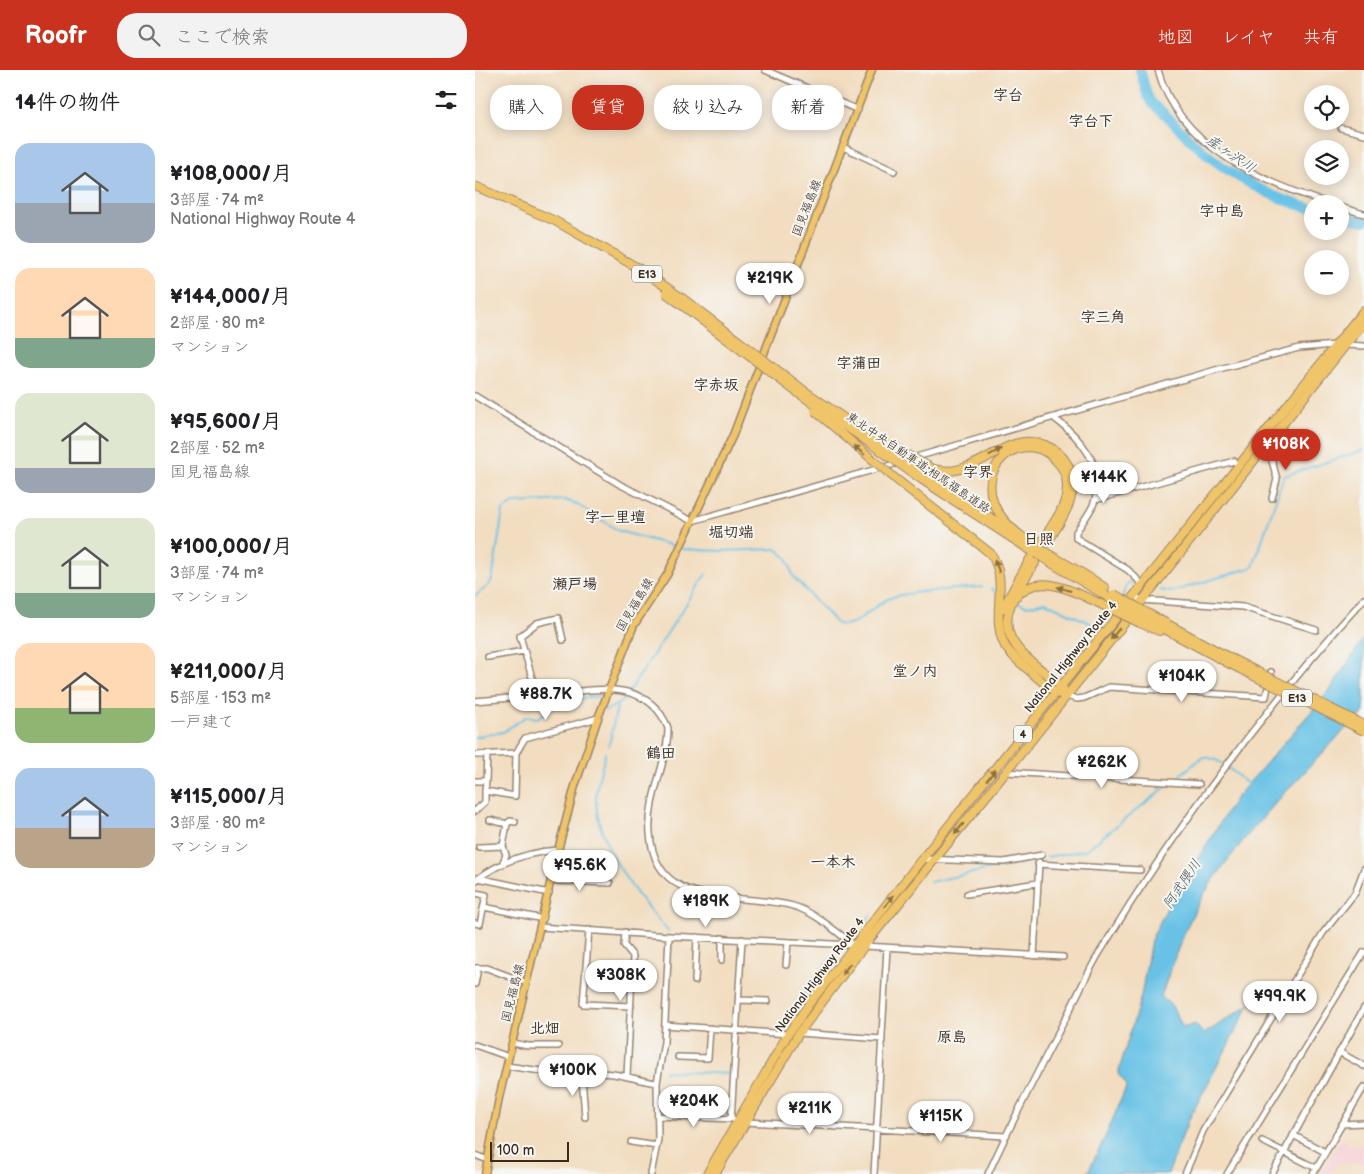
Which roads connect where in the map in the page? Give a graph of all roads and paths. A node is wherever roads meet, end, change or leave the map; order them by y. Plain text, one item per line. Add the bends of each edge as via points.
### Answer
1 (872, 70) edge
2 (1157, 70) edge
3 (768, 71) edge
4 (858, 110) junction
5 (1349, 130) edge
6 (1364, 134) edge
7 (843, 147) junction
8 (894, 171) dead end
9 (475, 186) edge
10 (475, 191) edge
11 (1306, 195) edge
12 (1349, 210) edge
13 (1364, 214) edge
14 (1364, 310) edge
15 (1364, 322) edge
16 (1337, 345) junction
17 (1346, 345) junction
18 (1364, 346) edge
19 (803, 389) junction
20 (794, 390) junction
21 (475, 396) edge
22 (1054, 418) junction
23 (1267, 443) junction
24 (1240, 466) junction
25 (923, 477) junction
26 (1271, 498) dead end
27 (1095, 500) junction
28 (692, 521) junction
29 (1143, 586) junction
30 (1105, 588) junction
31 (1112, 596) junction
32 (1138, 598) junction
33 (1364, 599) edge
34 (1010, 605) junction
35 (1000, 614) junction
36 (1144, 618) junction
37 (1316, 630) dead end
38 (563, 640) dead end
39 (524, 651) junction
40 (488, 657) dead end
41 (1231, 662) junction
42 (1271, 672) dead end
43 (609, 688) junction
44 (1059, 690) junction
45 (537, 695) junction
46 (1066, 696) junction
47 (475, 701) edge
48 (598, 718) junction
49 (1364, 725) edge
50 (1364, 731) edge
51 (516, 753) junction
52 (487, 754) junction
53 (475, 755) edge
54 (1006, 772) junction
55 (486, 781) junction
56 (475, 782) edge
57 (1199, 784) dead end
58 (485, 791) junction
59 (475, 810) edge
60 (490, 820) dead end
61 (515, 822) dead end
62 (507, 824) junction
63 (503, 846) junction
64 (479, 847) dead end
65 (558, 850) junction
66 (922, 859) junction
67 (933, 860) junction
68 (503, 862) junction
69 (1038, 864) junction
70 (1364, 869) edge
71 (1140, 870) dead end
72 (477, 880) edge
73 (552, 881) junction
74 (609, 883) dead end
75 (1037, 883) junction
76 (475, 893) edge
77 (549, 893) junction
78 (967, 894) dead end
79 (484, 907) junction
80 (543, 918) junction
81 (475, 923) edge
82 (540, 927) junction
83 (589, 930) junction
84 (625, 932) junction
85 (669, 936) junction
86 (697, 937) junction
87 (722, 938) junction
88 (742, 939) junction
89 (788, 942) junction
90 (854, 945) junction
91 (864, 946) junction
92 (887, 948) junction
93 (1364, 952) edge
94 (1033, 956) junction
95 (1063, 957) dead end
96 (722, 960) dead end
97 (787, 965) dead end
98 (477, 968) edge
99 (695, 981) dead end
100 (527, 983) junction
101 (475, 984) edge
102 (740, 1000) junction
103 (768, 1001) dead end
104 (631, 1006) junction
105 (1364, 1008) edge
106 (665, 1025) junction
107 (710, 1028) junction
108 (737, 1029) junction
109 (799, 1033) junction
110 (788, 1034) junction
111 (882, 1039) junction
112 (512, 1043) junction
113 (475, 1045) edge
114 (558, 1046) dead end
115 (1339, 1052) junction
116 (509, 1057) junction
117 (678, 1057) dead end
118 (507, 1066) junction
119 (1364, 1066) edge
120 (627, 1076) junction
121 (582, 1077) junction
122 (657, 1083) junction
123 (1364, 1087) edge
124 (658, 1116) junction
125 (585, 1117) dead end
126 (738, 1120) junction
127 (1364, 1123) edge
128 (1341, 1124) junction
129 (877, 1129) junction
130 (1293, 1135) junction
131 (1006, 1136) junction
132 (1262, 1141) dead end
133 (631, 1142) dead end
134 (657, 1146) junction
135 (1284, 1152) junction
136 (1325, 1152) junction
137 (475, 1154) edge
138 (487, 1160) junction
139 (1315, 1171) edge
140 (485, 1174) edge
141 (651, 1174) edge
142 (707, 1174) edge
143 (715, 1174) edge
144 (874, 1174) edge
145 (988, 1174) edge
146 (1185, 1174) edge
147 (1227, 1174) edge
148 (1272, 1174) edge

1 - 4 main road, 国見福島線
2 - 11 street via 1174,107 1217,152 1265,180
3 - 4 street
4 - 7 main road, 国見福島線
5 - 6 street
7 - 8 street
7 - 28 main road, 国見福島線 via 733,434
9 - 19 highway, 東北中央自動車道;相馬福島道路 / E13, bridge via 555,221 639,269
10 - 20 highway, 東北中央自動車道;相馬福島道路 / E13, bridge via 558,228 643,277
12 - 13 street
14 - 16 highway, National Highway Route 4 / 4
15 - 17 highway, National Highway Route 4 / 4
16 - 17 street
16 - 22 street via 1299,348
16 - 24 highway, National Highway Route 4 / 4
17 - 18 street
17 - 23 highway, National Highway Route 4 / 4
19 - 25 highway, 東北中央自動車道;相馬福島道路 / E13, bridge
19 -> 30 highway, bridge via 894,448 933,468 961,469 1019,442 1039,443 1053,449 1068,465 1073,488 1069,505 1045,541 1065,502 1067,488 1062,467 1047,452 1035,448 1015,450 993,470 990,492 997,511 1020,534
20 - 25 highway, 東北中央自動車道;相馬福島道路 / E13, bridge
35 -> 20 highway, bridge via 1000,577 990,552 874,463
21 - 28 street via 619,484
22 - 27 street via 1072,431 1089,453 1096,477
22 - 28 street
23 - 26 street via 1277,479
23 - 32 highway, National Highway Route 4 / 4
24 - 27 street via 1234,461
24 - 29 highway, National Highway Route 4 / 4
25 - 30 highway, 東北中央自動車道;相馬福島道路 / E13
25 - 31 highway, 東北中央自動車道;相馬福島道路 / E13 via 1030,550
27 - 29 street via 1076,532 1076,538 1128,570
28 - 43 main road, 国見福島線 via 667,575 634,625
29 - 32 highway, National Highway Route 4 / 4
30 - 31 highway, 東北中央自動車道;相馬福島道路 / E13
31 - 36 highway, 東北中央自動車道;相馬福島道路 / E13, bridge
32 - 37 street via 1243,607
32 - 44 highway, National Highway Route 4 / 4
32 -> 46 highway, National Highway Route 4 / 4
33 - 131 street via 1222,772 1145,881 1099,954
34 - 35 highway via 1033,561 1007,597
36 -> 34 highway, bridge via 1109,608 1073,591 1043,584 1021,593
34 - 44 highway via 1007,629 1015,646
35 - 44 highway via 1000,632 1008,650 1019,662
36 - 41 highway, 東北中央自動車道;相馬福島道路 / E13
36 - 41 highway, 東北中央自動車道;相馬福島道路 / E13
38 - 39 street via 558,618 537,624 520,636
39 - 40 street
39 - 45 street
41 - 49 highway, 東北中央自動車道;相馬福島道路 / E13, bridge
41 - 50 highway, 東北中央自動車道;相馬福島道路 / E13, bridge
42 - 46 street via 1266,697 1109,687 1084,698
43 - 45 street
43 - 48 main road, 国見福島線
43 - 90 street via 647,700 660,712 668,728 649,816 653,853 665,875 700,893 793,906
44 - 46 highway
66 -> 44 highway, National Highway Route 4 / 4
45 - 47 street
46 - 54 highway, National Highway Route 4 / 4
48 - 51 street via 528,736
48 - 65 main road, 国見福島線
51 - 52 street
51 - 58 street via 515,796
52 - 53 street
52 - 55 street
54 - 57 street
54 -> 67 highway, National Highway Route 4 / 4
55 - 56 street
55 - 58 street
58 - 59 street via 485,802
60 - 62 street
61 - 62 street via 510,820
62 - 63 street
63 - 64 street
63 - 68 street via 506,855
65 - 68 street
65 - 73 main road, 国見福島線
66 - 67 street
90 -> 66 highway, National Highway Route 4 / 4
67 - 69 street via 1004,862 1041,856
67 - 91 highway, National Highway Route 4 / 4
68 - 72 street
69 - 71 street
69 - 75 street
70 - 146 street via 1355,892 1319,939 1203,1131
72 - 77 street
73 - 74 street
73 - 77 main road, 国見福島線
75 - 78 street
75 - 94 street
76 - 79 street via 486,895
77 - 80 main road, 国見福島線
79 - 80 street
79 - 81 street via 480,924
80 - 82 main road, 国見福島線
82 - 83 street
82 - 100 main road, 国見福島線
83 - 84 street
83 - 104 street via 583,1004
84 - 85 street
84 - 104 street via 624,945 633,956
85 - 86 street
85 - 106 street
86 - 87 street
86 - 99 street
87 - 88 street
87 - 96 street
88 - 89 street
88 - 102 street
89 - 90 street
89 - 97 street
90 - 91 street
90 - 110 highway, National Highway Route 4 / 4
91 - 92 street
91 -> 109 highway, National Highway Route 4 / 4
92 - 94 street
92 - 111 street
93 - 147 street
94 - 95 street
98 - 100 street via 487,968
98 - 101 street
100 - 112 main road, 国見福島線
102 - 103 street
102 - 108 street
104 - 120 street
105 - 115 street
106 - 107 street
106 - 122 street
107 - 108 street
107 - 117 street via 709,1058
108 - 110 street
108 - 126 street
109 - 111 street
109 - 126 highway, National Highway Route 4 / 4
110 - 126 highway, National Highway Route 4 / 4
111 - 129 street
112 - 114 street
112 - 116 main road, 国見福島線
113 - 116 street
115 - 119 street
115 - 130 street
116 - 118 main road, 国見福島線
118 - 121 street
118 - 138 main road, 国見福島線
120 - 121 street via 590,1074
120 - 122 street
121 - 125 street
122 - 124 street
123 - 128 street
124 - 126 street
124 - 134 street
126 - 129 street
126 - 142 highway, National Highway Route 4 / 4
126 - 143 highway, National Highway Route 4 / 4
127 - 128 street
128 - 136 street
129 - 131 street
129 - 144 street
130 - 135 street
130 - 136 street
131 - 145 street
132 - 135 street
133 - 134 street
134 - 141 street
135 - 139 street
135 - 148 street
136 - 139 street
137 - 138 street
138 - 140 main road, 国見福島線

